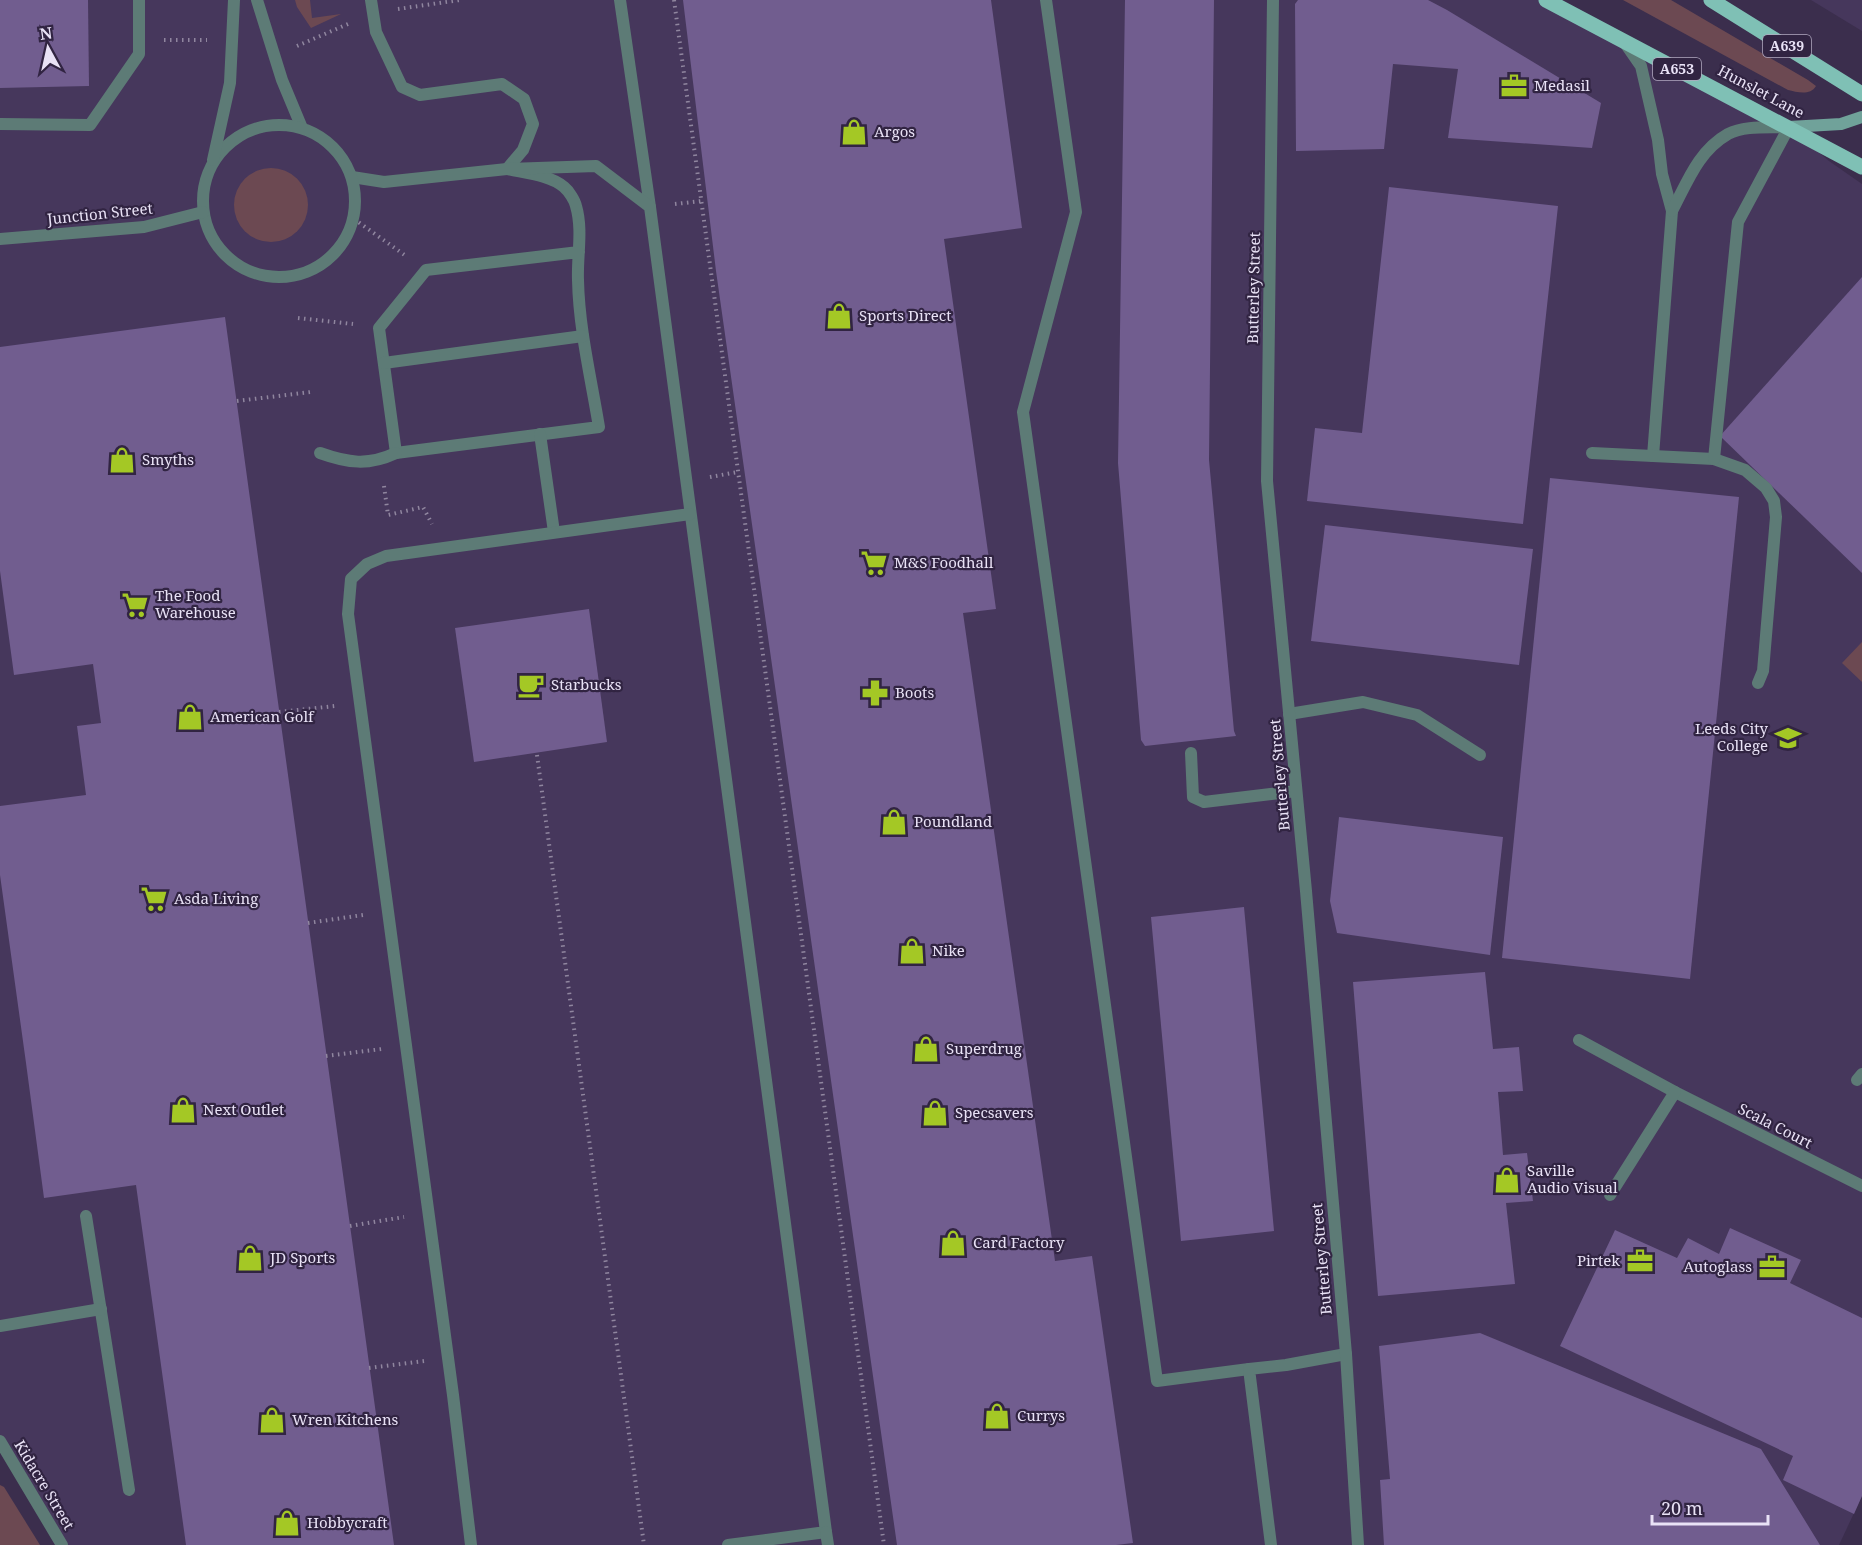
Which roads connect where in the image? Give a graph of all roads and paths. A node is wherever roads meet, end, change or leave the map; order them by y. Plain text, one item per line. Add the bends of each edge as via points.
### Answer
1 (139, 0) edge
2 (234, 0) edge
3 (257, 0) edge
4 (371, 0) edge
5 (620, 0) edge
6 (674, 0) edge
7 (1046, 0) edge
8 (1273, 0) edge
9 (1546, 0) edge
10 (1711, 0) edge
11 (139, 39) junction
12 (232, 40) junction
13 (1623, 40) junction
14 (1862, 94) edge
15 (1862, 117) edge
16 (0, 124) edge
17 (1789, 127) junction
18 (302, 128) junction
19 (213, 161) junction
20 (1862, 167) edge
21 (507, 169) junction
22 (352, 177) junction
23 (650, 207) junction
24 (1672, 211) junction
25 (203, 212) junction
26 (354, 219) junction
27 (0, 239) edge
28 (579, 252) junction
29 (426, 270) junction
30 (298, 318) dead end
31 (379, 328) junction
32 (584, 336) junction
33 (384, 363) junction
34 (311, 392) dead end
35 (237, 401) dead end
36 (540, 434) junction
37 (320, 453) dead end
38 (396, 453) junction
39 (1592, 453) dead end
40 (1653, 456) junction
41 (1714, 459) junction
42 (381, 460) junction
43 (690, 514) junction
44 (554, 532) junction
45 (446, 547) junction
46 (1758, 684) dead end
47 (359, 703) junction
48 (279, 712) dead end
49 (1289, 714) junction
50 (1191, 753) dead end
51 (537, 755) dead end
52 (1480, 755) dead end
53 (1296, 791) junction
54 (388, 911) junction
55 (308, 922) dead end
56 (1579, 1040) dead end
57 (406, 1046) junction
58 (326, 1056) dead end
59 (1675, 1092) junction
60 (1862, 1186) edge
61 (1610, 1195) dead end
62 (428, 1213) junction
63 (86, 1216) dead end
64 (350, 1226) dead end
65 (101, 1309) junction
66 (0, 1326) edge
67 (1346, 1354) junction
68 (448, 1358) junction
69 (369, 1368) dead end
70 (1250, 1369) junction
71 (0, 1441) edge
72 (129, 1490) dead end
73 (826, 1532) junction
74 (62, 1545) edge
75 (471, 1545) edge
76 (644, 1545) edge
77 (729, 1545) edge
78 (828, 1545) edge
79 (884, 1545) edge
80 (1271, 1545) edge
81 (1358, 1545) edge

1 - 11 street
2 - 12 street
3 - 18 street
4 - 21 street via 376,32 402,87 420,95 502,84 524,99 533,124 523,150
5 - 23 street
6 - 79 path
7 - 70 street via 1076,212 1023,412 1157,1381
8 - 49 street, Butterley Street via 1267,481
9 - 13 main road, Hunslet Lane / A653
10 - 14 main road, A639
11 - 12 path
11 - 16 street via 139,54 90,125
12 - 19 street via 230,84
13 - 17 main road, Hunslet Lane / A653
13 - 24 street via 1641,66
15 - 17 main road via 1841,124
17 - 20 main road, Hunslet Lane
17 - 24 street via 1751,128 1729,134 1711,146 1694,168
17 - 41 street via 1738,222
18 - 19 street via 278,124 254,128 231,141
18 - 22 street via 323,139 341,156
19 - 25 street via 204,186
21 - 22 street via 384,182
21 - 23 street via 596,166
21 - 28 street via 544,177 565,187 576,204
22 - 26 street via 356,197
23 - 43 street
24 - 40 street
25 - 26 street via 210,235 224,254 243,269 265,276 289,277 311,270 331,257 346,239
25 - 27 street, Junction Street via 144,227
26 - 29 path
28 - 29 street
28 - 32 street
29 - 31 street
30 - 31 path
31 - 33 street
32 - 33 street
32 - 36 street via 599,427
33 - 38 street
34 - 35 path
36 - 38 street
36 - 44 street
37 - 42 street via 353,462
38 - 42 street
39 - 40 street
40 - 41 street
41 - 46 street via 1744,470 1766,488 1774,501 1776,517 1763,671
42 - 45 path via 387,515 423,507 436,534 444,532
43 - 44 street
43 - 73 street
44 - 45 street
45 - 47 street via 386,556 367,564 351,579 348,614
47 - 48 path
47 - 54 street
49 - 52 street via 1363,702 1417,715
49 - 53 street, Butterley Street
50 - 53 street via 1193,797 1204,802
51 - 76 path
53 - 67 street, Butterley Street
54 - 55 path
54 - 57 street
56 - 59 street, Scala Court
57 - 58 path
57 - 62 street
59 - 60 street, Scala Court
59 - 61 street
62 - 64 path
62 - 68 street
63 - 65 street
65 - 66 street
65 - 72 street
67 - 70 street
67 - 81 street, Butterley Street
68 - 69 path
68 - 75 street
70 - 80 street
71 - 74 street, Kidacre Street
73 - 77 street
73 - 78 street

